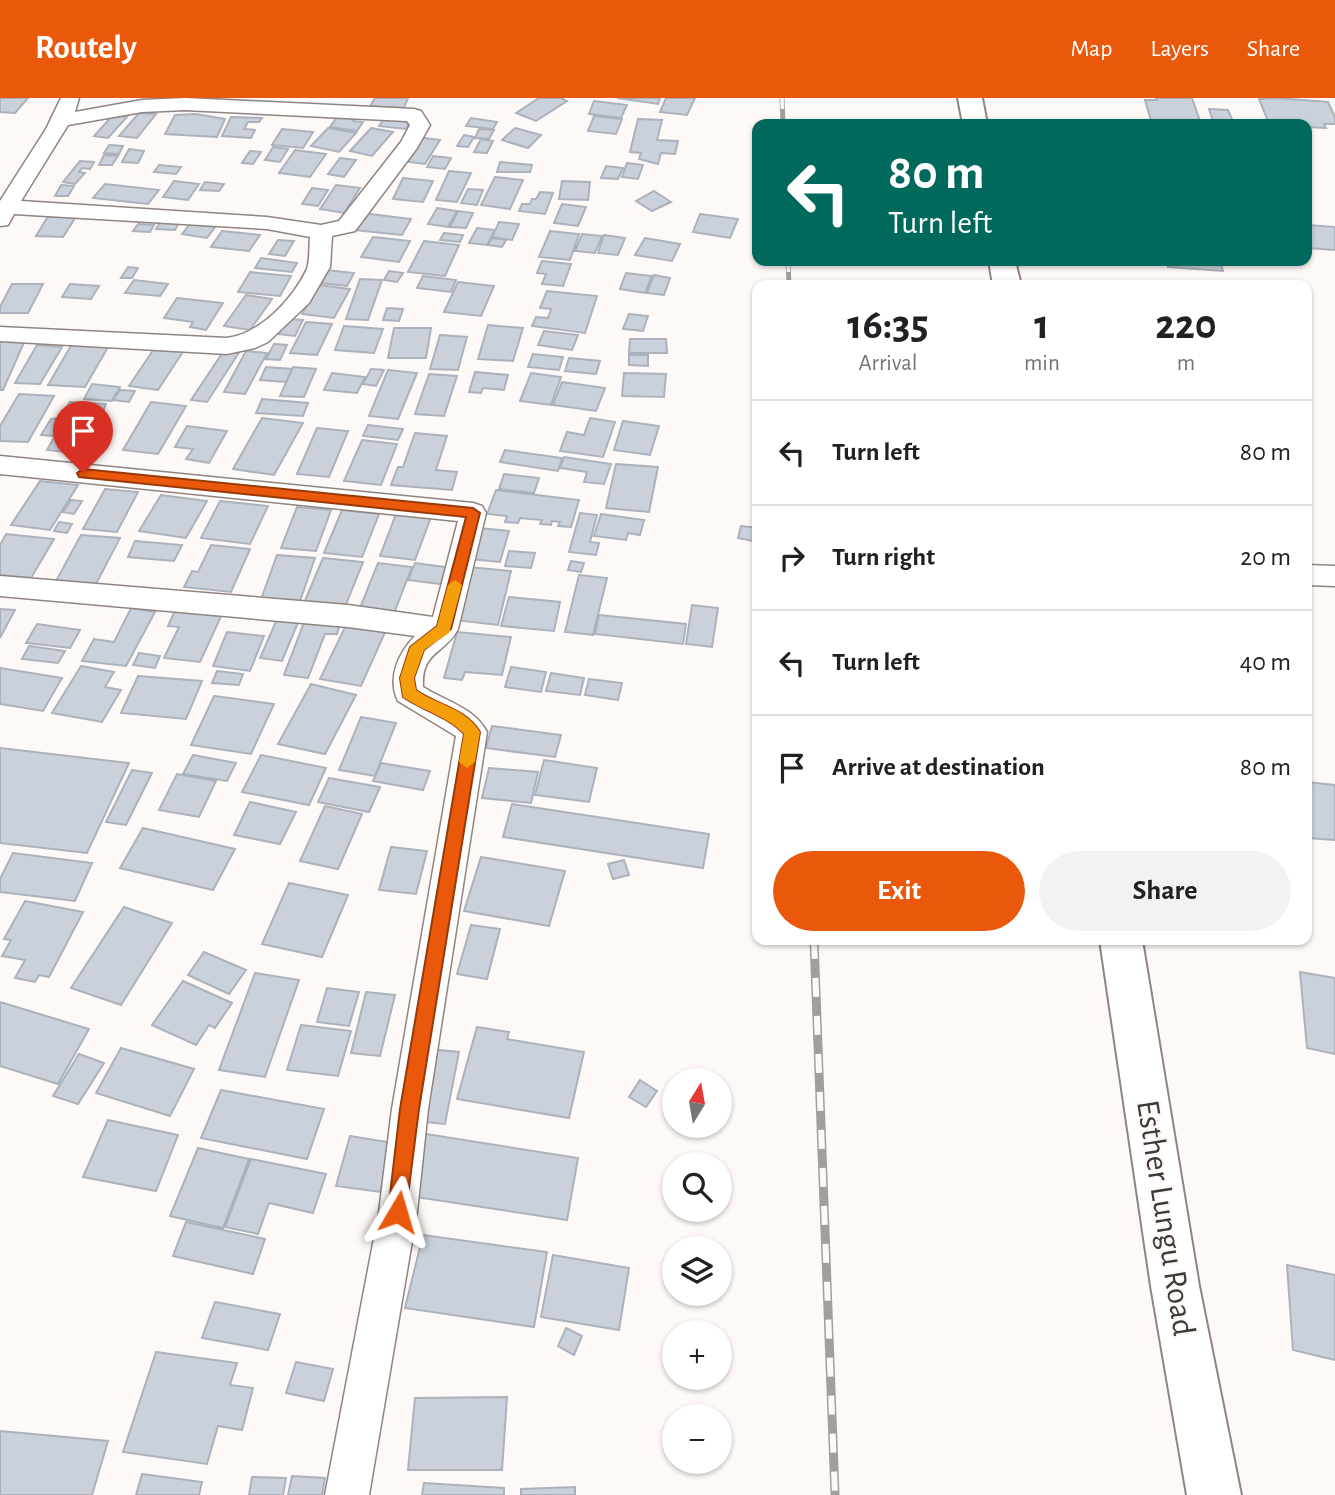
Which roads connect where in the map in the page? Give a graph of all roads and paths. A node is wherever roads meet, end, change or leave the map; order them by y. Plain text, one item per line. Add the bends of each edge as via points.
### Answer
1 (70, 98) edge
2 (970, 98) edge
3 (417, 106) edge
4 (974, 119) edge
5 (63, 120) junction
6 (3, 213) edge
7 (321, 232) junction
8 (0, 334) edge
9 (0, 465) edge
10 (1312, 575) edge
11 (1335, 576) edge
12 (0, 586) edge
13 (444, 629) junction
14 (1122, 945) edge
15 (347, 1495) edge
16 (1214, 1495) edge

1 - 5 street
2 - 4 street
3 - 5 street via 186,104 142,106
3 - 7 street via 420,125 410,144 347,226
5 - 6 street
6 - 7 street via 267,223
7 - 8 street via 319,267 301,298 260,337 247,343 228,346
9 - 13 street via 473,513
10 - 11 street
12 - 13 street via 348,616
13 - 15 street via 418,647 407,678 409,693 458,718 472,732 410,1109 398,1212
14 - 16 street, Esther Lungu Road via 1175,1286

